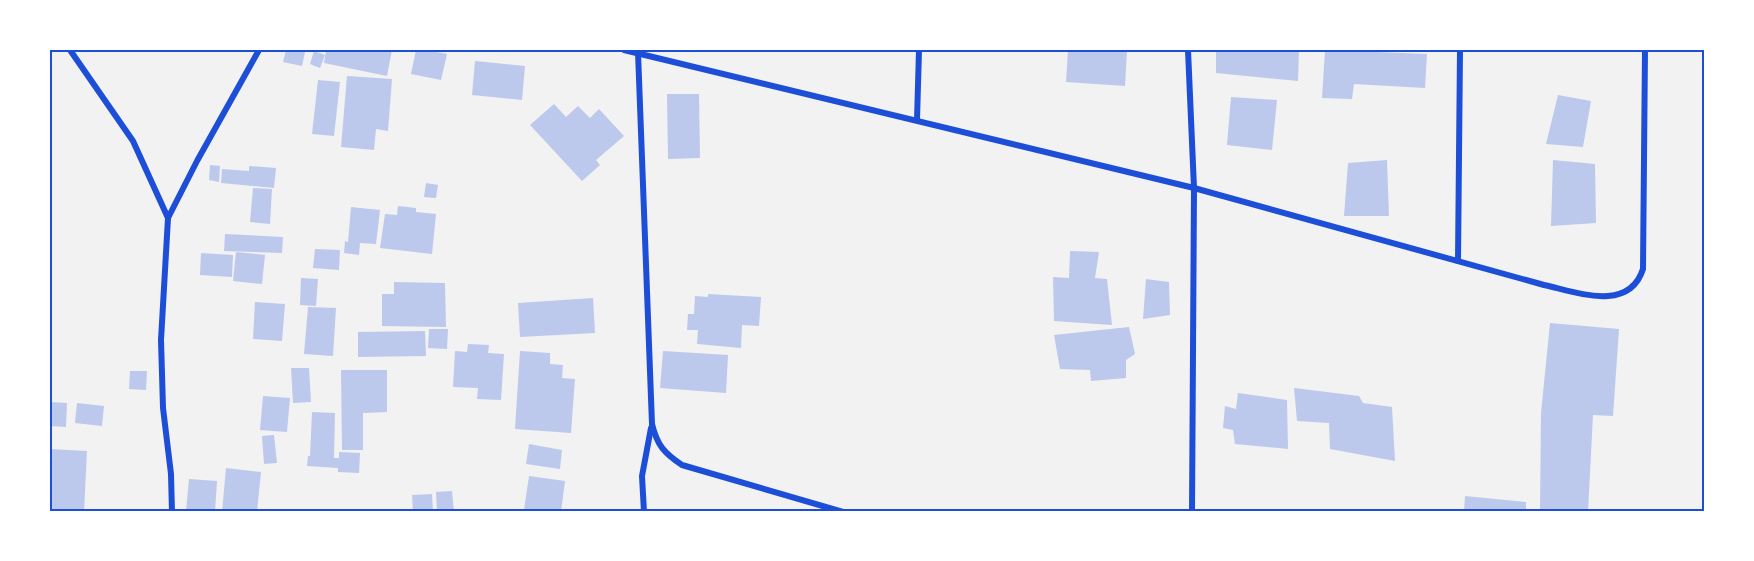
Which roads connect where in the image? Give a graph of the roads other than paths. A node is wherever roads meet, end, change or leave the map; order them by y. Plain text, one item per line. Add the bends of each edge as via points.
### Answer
1 (70, 50) edge
2 (259, 50) edge
3 (624, 50) edge
4 (919, 50) edge
5 (1188, 50) edge
6 (1460, 50) edge
7 (1645, 50) edge
8 (638, 52) junction
9 (917, 120) junction
10 (1194, 188) junction
11 (168, 218) junction
12 (1458, 261) junction
13 (652, 424) junction
14 (172, 512) edge
15 (644, 512) edge
16 (843, 512) edge
17 (1192, 512) edge

1 - 11 street via 133,141
2 - 11 street
3 - 8 street
4 - 9 street
5 - 10 street
6 - 12 street
7 - 12 street via 1642,269 1633,287 1600,297
8 - 9 street
8 - 13 street
9 - 10 street
10 - 12 street
10 - 17 street
11 - 14 street via 162,362
13 - 15 street via 642,476
13 - 16 street via 661,448 682,465

